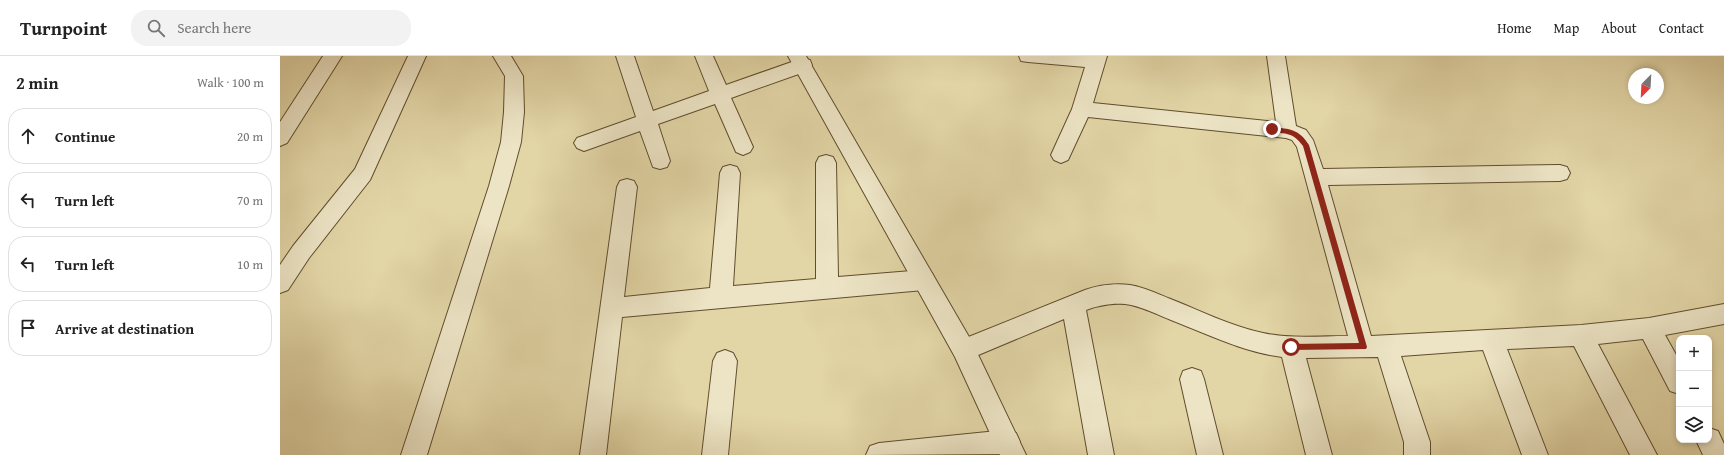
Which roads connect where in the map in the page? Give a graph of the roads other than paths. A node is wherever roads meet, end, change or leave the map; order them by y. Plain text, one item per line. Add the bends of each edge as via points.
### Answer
1 (329, 56) edge
2 (333, 56) edge
3 (336, 56) edge
4 (416, 56) edge
5 (502, 56) edge
6 (625, 56) edge
7 (704, 56) edge
8 (1028, 56) edge
9 (1276, 56) edge
10 (1097, 58) edge
11 (800, 61) edge
12 (720, 96) junction
13 (1082, 110) junction
14 (646, 122) junction
15 (1287, 131) junction
16 (280, 138) edge
17 (584, 143) dead end
18 (743, 147) dead end
19 (1061, 156) dead end
20 (660, 161) dead end
21 (826, 164) dead end
22 (730, 173) dead end
23 (1560, 173) dead end
24 (1315, 177) junction
25 (627, 187) dead end
26 (924, 280) junction
27 (280, 283) edge
28 (827, 288) junction
29 (721, 297) junction
30 (1073, 305) junction
31 (612, 308) junction
32 (1724, 314) edge
33 (1649, 328) junction
34 (1581, 335) junction
35 (1491, 339) junction
36 (1291, 347) junction
37 (1374, 347) junction
38 (964, 350) junction
39 (725, 361) dead end
40 (1676, 378) edge
41 (1192, 379) dead end
42 (1710, 443) edge
43 (1010, 449) edge
44 (414, 455) edge
45 (593, 455) edge
46 (714, 455) edge
47 (879, 455) edge
48 (1101, 455) edge
49 (1210, 455) edge
50 (1319, 455) edge
51 (1417, 455) edge
52 (1535, 455) edge
53 (1644, 455) edge
54 (1716, 455) edge

1 - 2 street
2 - 3 street
2 - 16 street
4 - 27 street via 363,174 301,252
5 - 44 street via 514,76 511,142
6 - 14 street
7 - 12 street
8 - 10 street
9 - 15 street
10 - 13 street
11 - 12 street
11 - 26 street
12 - 14 street
12 - 18 street
13 - 15 street
13 - 19 street
14 - 17 street
14 - 20 street
15 - 24 street via 1299,135 1306,145
21 - 28 street
22 - 29 street
23 - 24 street
24 - 37 street
25 - 31 street
26 - 28 street
26 - 38 street
28 - 29 street
29 - 31 street
30 - 36 street via 1093,297 1130,295 1234,335 1263,344
30 - 38 street
30 - 48 street
31 - 45 street
32 - 33 street
33 - 34 street
33 - 40 street
34 - 35 street
34 - 53 street
35 - 37 street
35 - 52 street
36 - 37 street
36 - 50 street
37 - 51 street via 1417,442
38 - 43 street
39 - 46 street
41 - 49 street
42 - 54 street
43 - 47 street

